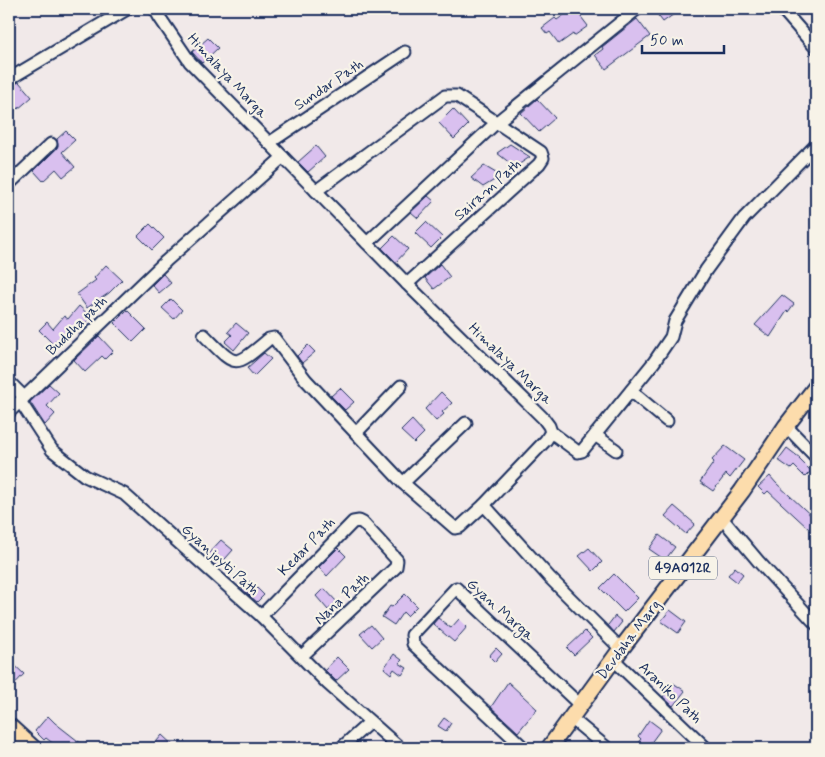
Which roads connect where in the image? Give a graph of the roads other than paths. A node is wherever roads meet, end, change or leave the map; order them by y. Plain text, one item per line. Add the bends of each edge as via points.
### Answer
1 (127, 9) edge
2 (156, 9) edge
3 (637, 9) edge
4 (782, 9) edge
5 (816, 48) edge
6 (405, 52) dead end
7 (9, 79) edge
8 (496, 122) junction
9 (269, 143) junction
10 (50, 144) dead end
11 (816, 145) edge
12 (284, 157) junction
13 (9, 184) edge
14 (316, 191) junction
15 (367, 243) junction
16 (407, 284) junction
17 (204, 335) dead end
18 (9, 382) edge
19 (402, 386) dead end
20 (631, 391) junction
21 (814, 395) edge
22 (22, 399) junction
23 (9, 412) edge
24 (667, 421) dead end
25 (466, 422) dead end
26 (786, 426) junction
27 (551, 432) junction
28 (356, 433) junction
29 (595, 435) junction
30 (616, 450) dead end
31 (816, 457) edge
32 (403, 483) junction
33 (484, 505) junction
34 (721, 517) junction
35 (397, 560) joint
36 (261, 616) junction
37 (816, 624) edge
38 (618, 654) junction
39 (302, 656) junction
40 (580, 705) junction
41 (571, 718) junction
42 (370, 722) junction
43 (9, 726) edge
44 (33, 748) edge
45 (341, 748) edge
46 (400, 748) edge
47 (524, 748) edge
48 (549, 748) edge
49 (607, 748) edge
50 (706, 748) edge

1 - 7 street
2 - 9 street, Himalaya Marga via 190,62
3 - 8 street
4 - 5 street
6 - 9 street, Sundar Path
8 - 14 street, Sairam Path via 457,96 445,96
8 - 15 street
8 - 16 street, Sairam Path via 541,152 543,158
9 - 12 street, Himalaya Marga
10 - 13 street
11 - 20 street, Himalaya Marga via 744,218 706,270 675,322 671,338
12 - 14 street, Himalaya Marga
12 - 22 street, Buddha path via 166,261
14 - 15 street, Himalaya Marga
15 - 16 street, Himalaya Marga
16 - 27 street, Himalaya Marga via 543,418
17 - 28 street via 232,361 243,360 274,338 306,380
18 - 22 street, Gyanjoyti Path
19 - 28 street
20 - 24 street
20 - 29 street, Himalaya Marga
21 - 26 main road, Devdaha Marg / 49A012R
22 - 23 street, Buddha path
22 - 36 street, Gyanjoyti Path via 52,450 85,476 124,494
25 - 32 street
26 - 31 street
26 - 34 main road, Devdaha Marg / 49A012R
27 - 29 street, Himalaya Marga via 578,452
27 - 33 street
28 - 32 street
29 - 30 street
32 - 33 street via 455,528 460,528
33 - 38 street, Araniko Path
34 - 37 street
34 - 38 main road, Devdaha Marg / 49A012R
35 - 36 street, Kedar Path via 363,523 353,522
35 - 39 street, Nana Path via 391,574
36 - 39 street, Gyanjoyti Path
38 - 40 main road, Devdaha Marg / 49A012R
38 - 50 street, Araniko Path
39 - 42 street, Gyanjoyti Path
40 - 41 main road, Devdaha Marg / 49A012R
40 - 47 street, Gyan Marga via 456,588 412,635 413,644
41 - 48 main road, Devdaha Marg / 49A012R
41 - 49 street
42 - 45 street
42 - 46 street, Gyanjoyti Path
43 - 44 main road

